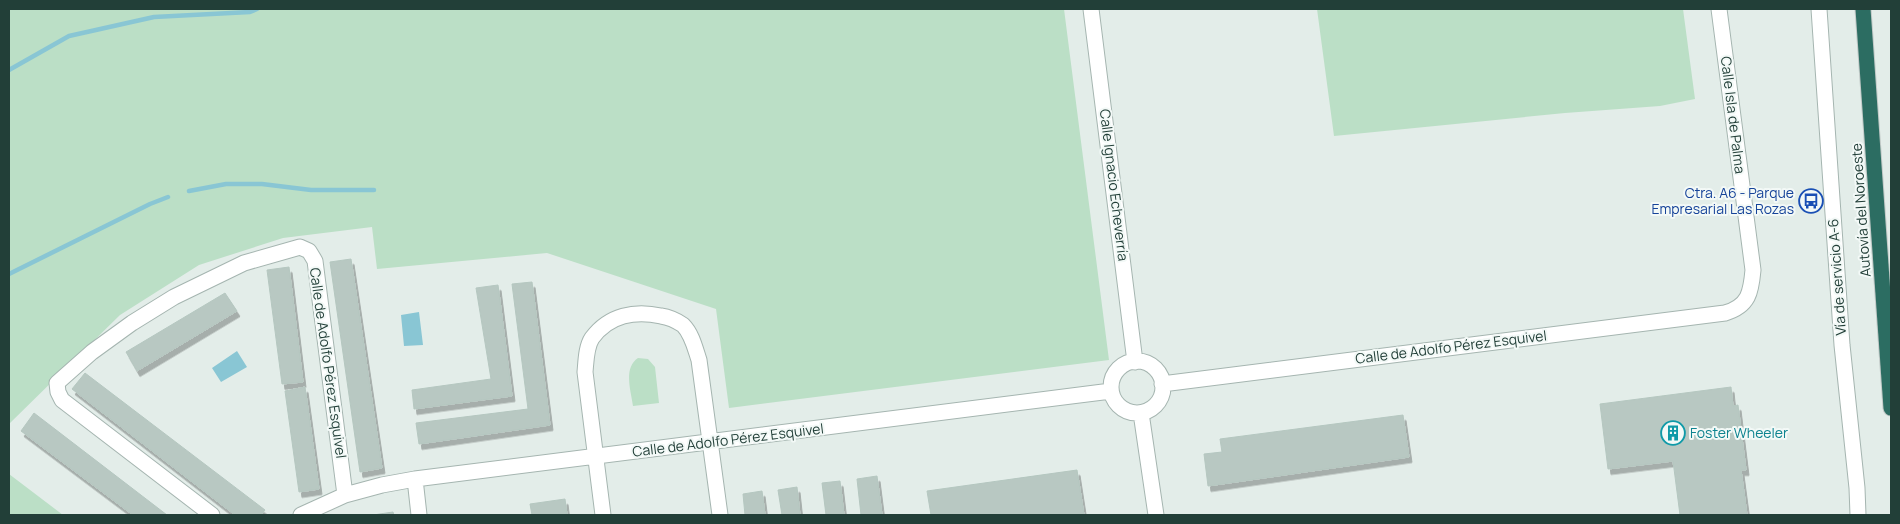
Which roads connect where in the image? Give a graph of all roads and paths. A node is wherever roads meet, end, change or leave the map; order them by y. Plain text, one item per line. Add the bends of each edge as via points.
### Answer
1 (1091, 9) edge
2 (1719, 9) edge
3 (1819, 9) edge
4 (1863, 9) edge
5 (1738, 306) joint
6 (1135, 362) junction
7 (1162, 384) junction
8 (1111, 391) junction
9 (1891, 408) edge
10 (1141, 413) junction
11 (711, 442) junction
12 (596, 457) junction
13 (415, 479) junction
14 (346, 495) junction
15 (212, 515) edge
16 (301, 515) edge
17 (419, 515) edge
18 (603, 515) edge
19 (720, 515) edge
20 (1156, 515) edge
21 (1857, 515) edge

1 - 6 street, Calle Ignacio Echeverría
2 - 5 street, Calle Isla de Palma via 1753,270 1751,289 1746,300
3 - 21 street, Vía de servicio A-6
4 - 9 highway, Autovía del Noroeste
5 - 7 street, Calle de Adolfo Pérez Esquivel via 1725,313
6 - 7 street via 1151,366 1157,371
6 - 8 street via 1127,363 1117,371
7 - 10 street via 1158,402
8 - 10 street via 1115,402 1124,410
8 - 11 street, Calle de Adolfo Pérez Esquivel
10 - 20 street
11 - 12 street, Calle de Adolfo Pérez Esquivel
11 - 12 street via 699,360 692,338 682,325 667,317 627,314 610,321 592,339 586,356 585,372
11 - 19 street
12 - 13 street, Calle de Adolfo Pérez Esquivel
12 - 18 street
13 - 14 street, Calle de Adolfo Pérez Esquivel
13 - 17 street
14 - 15 street, Calle de Adolfo Pérez Esquivel via 315,261 310,251 300,247 244,263 174,297 92,352 58,383 62,400
14 - 16 street, Calle de Adolfo Pérez Esquivel

